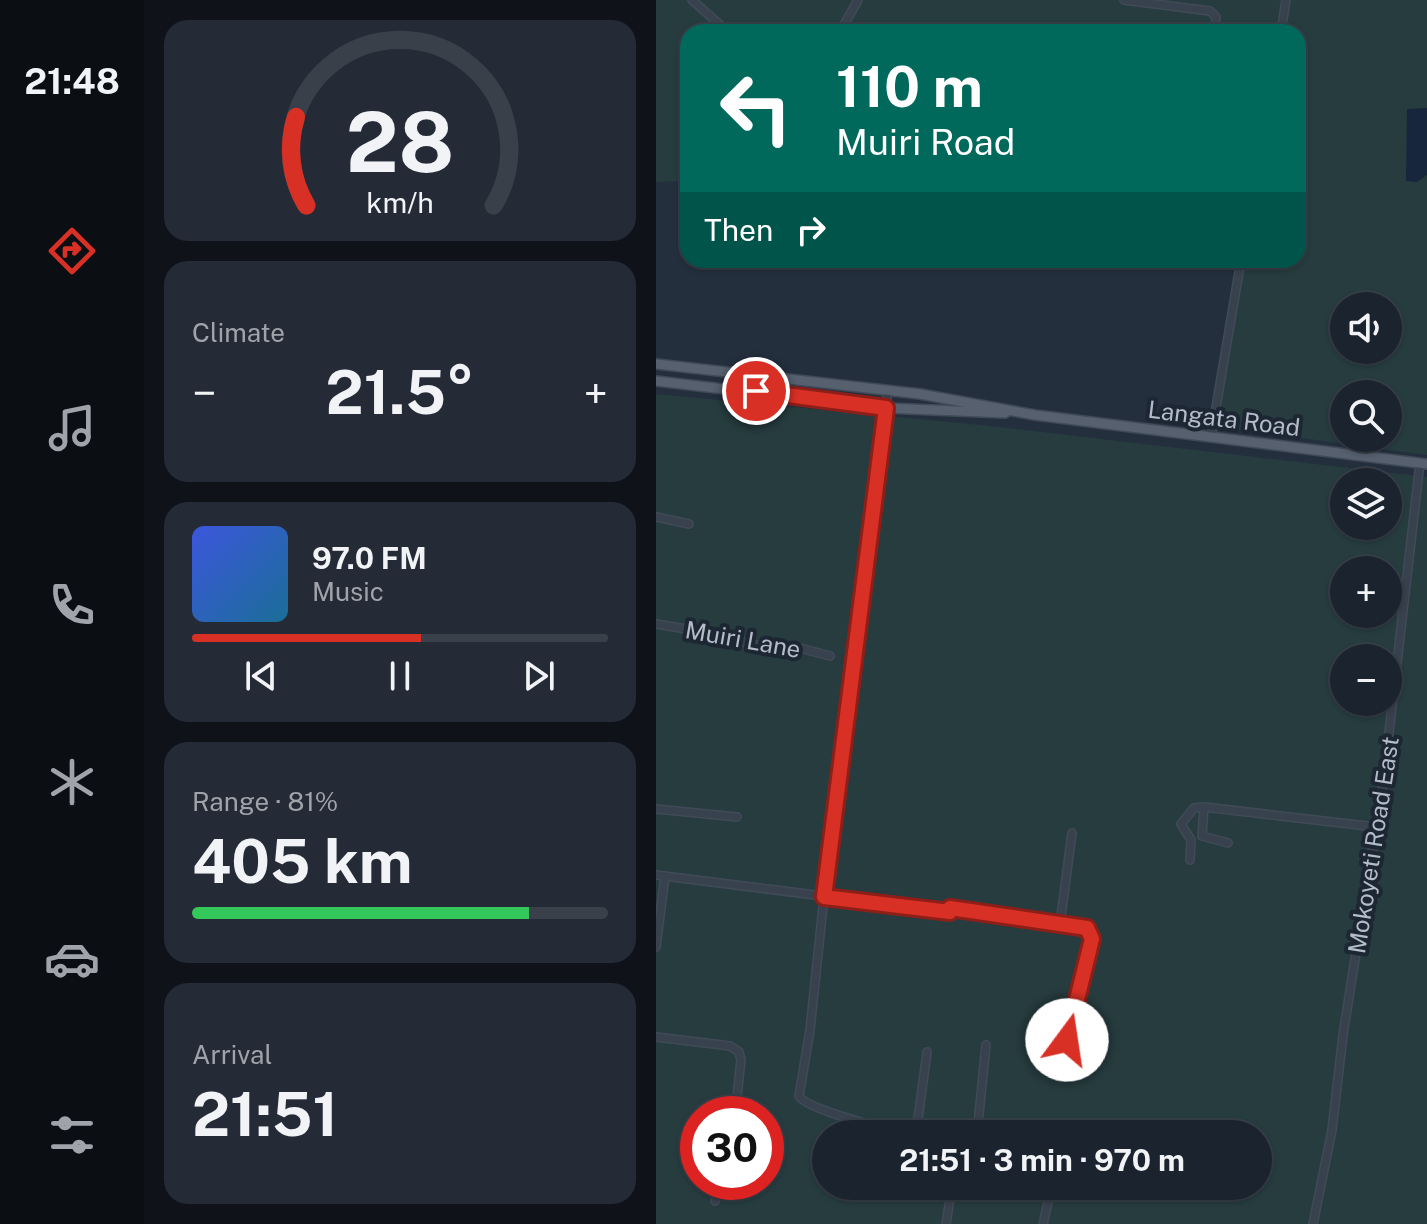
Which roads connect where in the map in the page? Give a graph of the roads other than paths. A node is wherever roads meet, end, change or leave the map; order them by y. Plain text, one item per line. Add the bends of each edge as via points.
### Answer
1 (692, 0) edge
2 (858, 0) edge
3 (1124, 0) edge
4 (1286, 0) edge
5 (719, 24) edge
6 (844, 24) edge
7 (1216, 24) edge
8 (1282, 24) edge
9 (1240, 268) edge
10 (656, 364) edge
11 (656, 381) edge
12 (888, 390) junction
13 (886, 408) junction
14 (1017, 412) junction
15 (1211, 437) junction
16 (1424, 464) edge
17 (656, 517) edge
18 (689, 524) dead end
19 (656, 624) edge
20 (830, 656) dead end
21 (1204, 807) junction
22 (656, 809) edge
23 (737, 817) dead end
24 (1376, 827) junction
25 (1072, 833) dead end
26 (1228, 843) dead end
27 (1190, 860) dead end
28 (660, 876) edge
29 (824, 897) junction
30 (1060, 924) junction
31 (656, 947) edge
32 (656, 1037) edge
33 (986, 1045) dead end
34 (927, 1052) dead end
35 (1062, 1062) dead end
36 (737, 1096) edge
37 (855, 1120) edge
38 (918, 1120) edge
39 (978, 1120) edge
40 (950, 1200) edge
41 (1047, 1200) edge
42 (946, 1224) edge
43 (1043, 1224) edge
44 (1313, 1224) edge

1 - 5 street
2 - 6 street
3 - 7 street via 1210,11
4 - 8 street
9 - 15 street
10 - 12 main road, Langata Road
11 - 13 main road, Langata Road
12 - 13 street
12 - 14 main road, Langata Road
13 - 14 main road, Langata Road
13 - 29 street
14 - 15 main road, Langata Road
15 - 16 main road, Langata Road
16 - 24 street, Mokoyeti Road East
17 - 18 street
19 - 20 street, Muiri Lane
21 - 24 street
21 - 26 street via 1202,836
21 - 27 street via 1193,809 1182,821 1191,840
22 - 23 street
24 - 44 street, Mokoyeti Road East via 1332,1130
25 - 30 street
28 - 29 street
28 - 31 street
29 - 30 street
29 - 37 street via 800,1100
30 - 35 street via 1087,928 1092,939
32 - 36 street via 735,1048 741,1057
33 - 39 street
34 - 38 street
40 - 42 street
41 - 43 street

